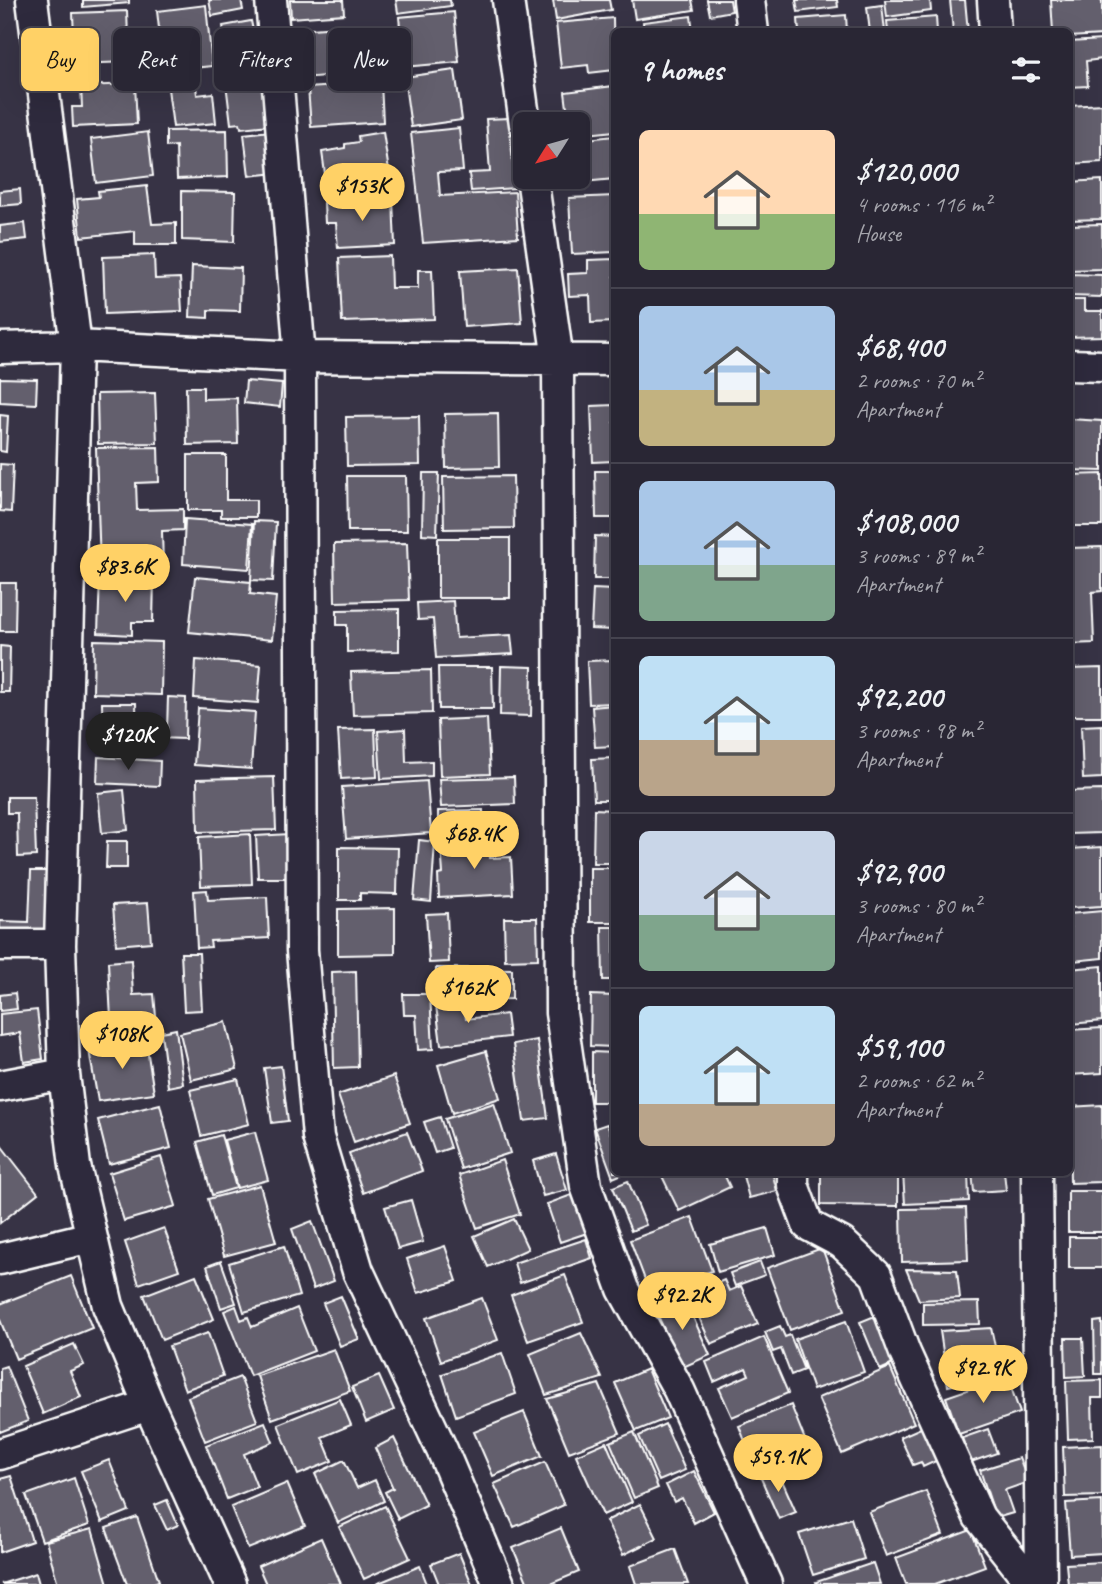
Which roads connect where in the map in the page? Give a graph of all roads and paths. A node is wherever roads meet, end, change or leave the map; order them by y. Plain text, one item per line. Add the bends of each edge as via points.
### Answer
1 (32, 0) edge
2 (271, 0) edge
3 (508, 0) edge
4 (749, 0) edge
5 (993, 0) edge
6 (752, 28) edge
7 (995, 28) edge
8 (523, 112) edge
9 (535, 189) edge
10 (76, 346) junction
11 (0, 348) edge
12 (300, 357) junction
13 (558, 360) junction
14 (611, 360) edge
15 (1073, 365) edge
16 (1102, 366) edge
17 (0, 945) edge
18 (61, 946) junction
19 (64, 1074) junction
20 (0, 1086) edge
21 (793, 1176) edge
22 (1037, 1176) edge
23 (91, 1237) junction
24 (0, 1259) edge
25 (149, 1405) junction
26 (0, 1454) edge
27 (230, 1584) edge
28 (499, 1584) edge
29 (766, 1584) edge
30 (1032, 1584) edge
31 (1041, 1584) edge

1 - 10 street
2 - 12 street
3 - 8 street
4 - 6 street
5 - 7 street
9 - 13 street
10 - 11 street
10 - 12 street
10 - 18 street
12 - 13 street
12 - 28 street via 302,950 318,1137 358,1271
13 - 14 street
13 - 29 street via 561,1013 586,1186 623,1289 679,1391
15 - 16 street
17 - 18 street
18 - 19 street
19 - 20 street
19 - 23 street via 75,1166
21 - 30 street via 808,1226 842,1243 876,1275 905,1353 979,1517
22 - 31 street
23 - 24 street
23 - 25 street via 108,1306
25 - 26 street
25 - 27 street

